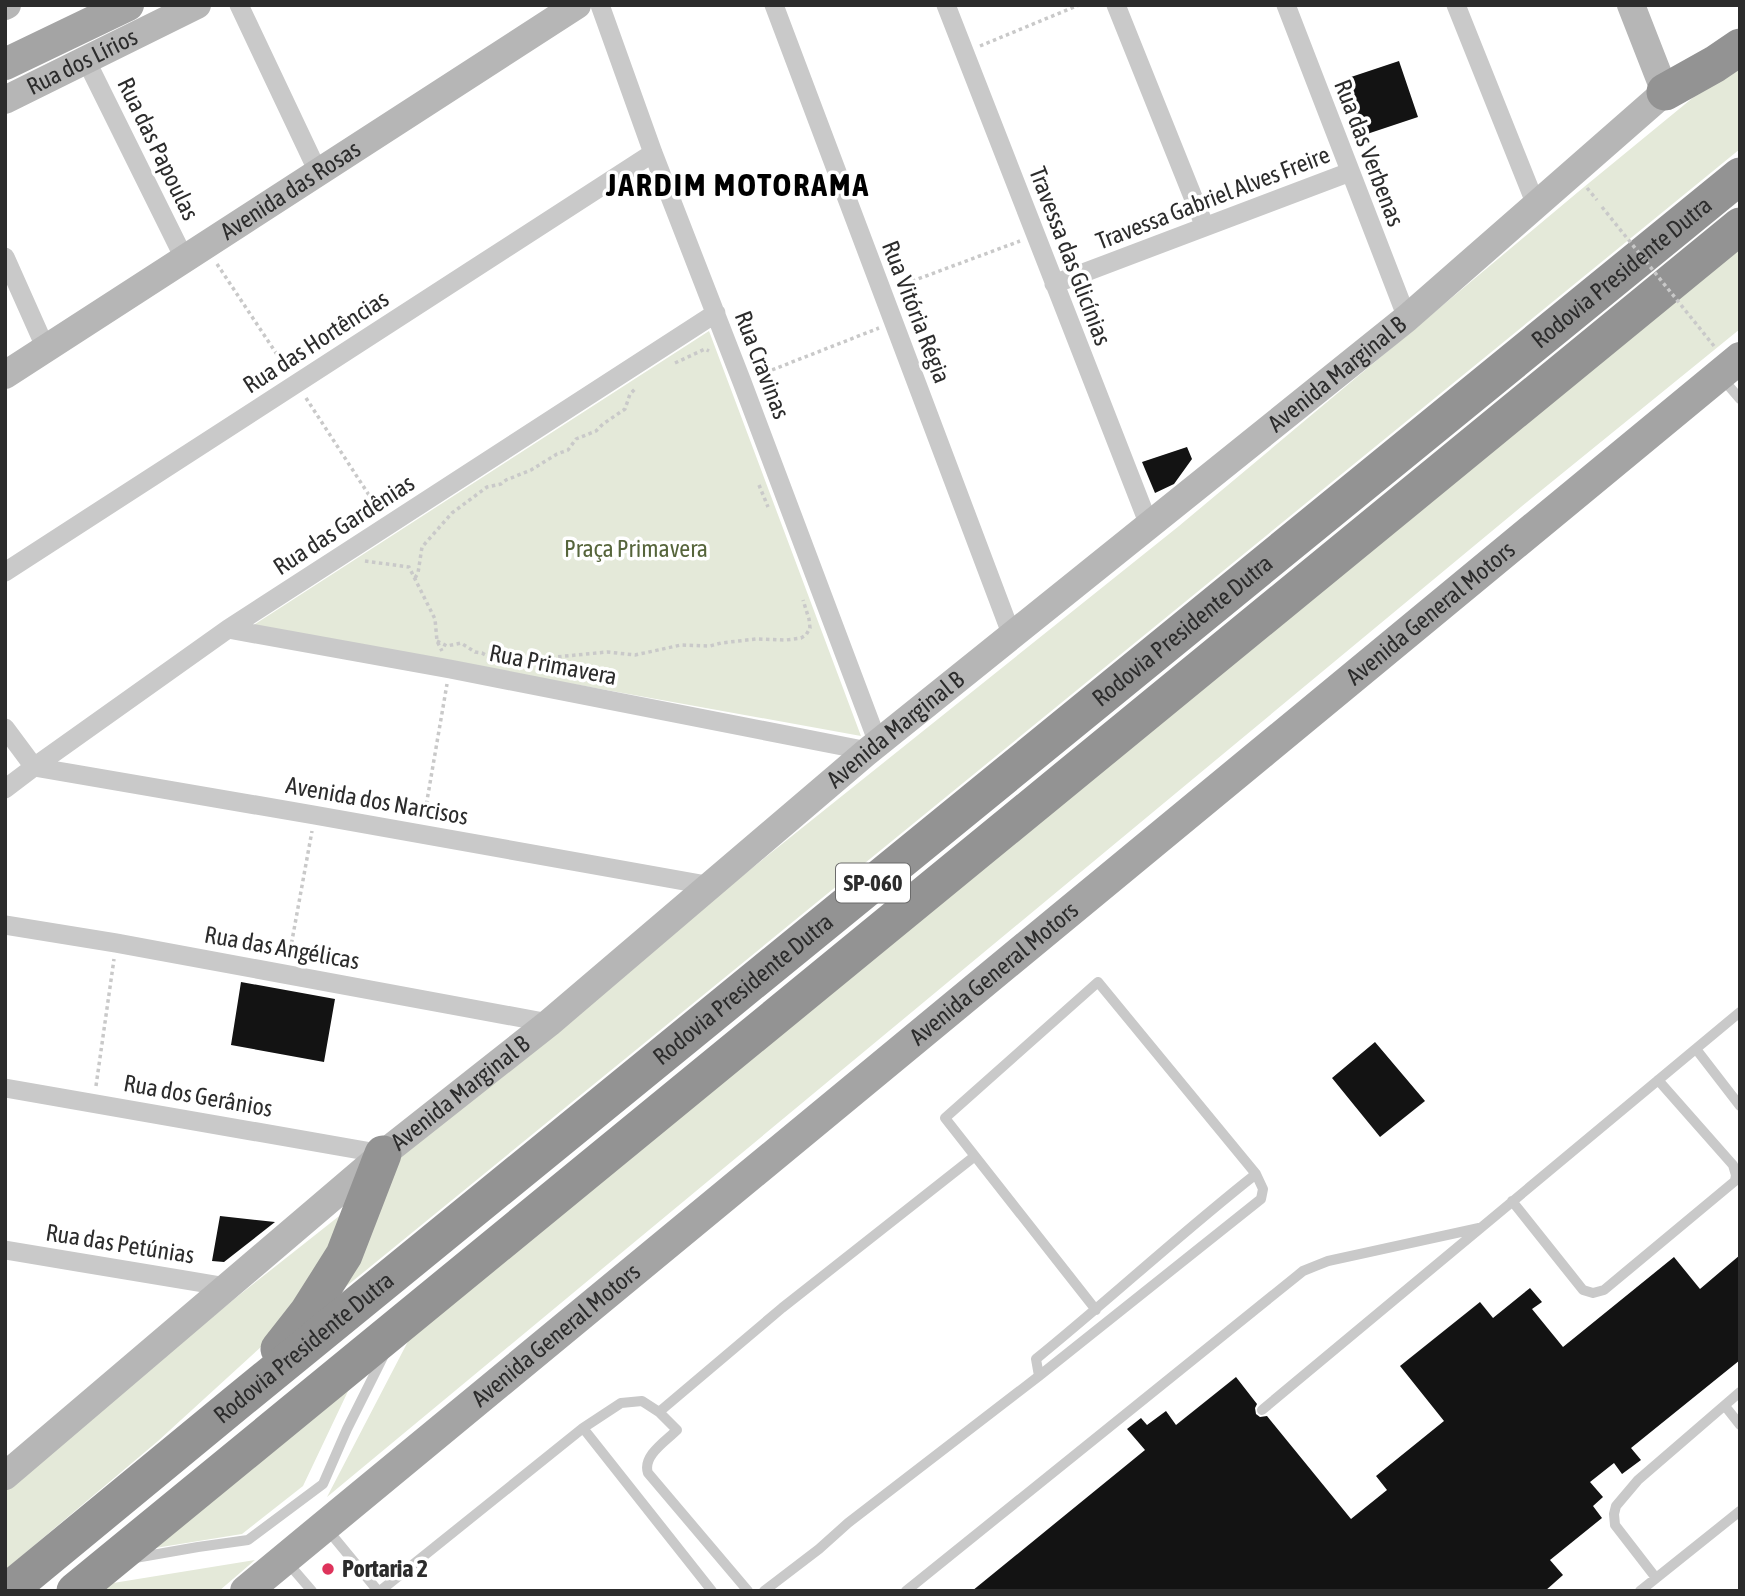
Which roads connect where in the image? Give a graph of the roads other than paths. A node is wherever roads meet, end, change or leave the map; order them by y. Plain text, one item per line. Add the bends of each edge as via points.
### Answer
1 (85, 5) edge
2 (128, 5) edge
3 (197, 5) edge
4 (239, 5) edge
5 (576, 5) edge
6 (600, 5) edge
7 (775, 5) edge
8 (946, 5) edge
9 (1116, 5) edge
10 (1286, 5) edge
11 (1456, 5) edge
12 (1631, 5) edge
13 (5, 43) edge
14 (1740, 47) edge
15 (86, 60) junction
16 (5, 64) edge
17 (1665, 92) junction
18 (5, 100) edge
19 (653, 153) junction
20 (318, 172) junction
21 (1350, 172) junction
22 (1740, 176) edge
23 (1536, 205) junction
24 (1740, 226) edge
25 (1205, 227) junction
26 (5, 257) edge
27 (185, 260) junction
28 (1054, 284) junction
29 (716, 313) junction
30 (1406, 318) junction
31 (46, 349) junction
32 (1724, 359) edge
33 (5, 376) edge
34 (1740, 399) edge
35 (1149, 525) junction
36 (5, 572) edge
37 (228, 629) junction
38 (1012, 636) junction
39 (5, 728) edge
40 (873, 747) junction
41 (34, 767) junction
42 (5, 789) edge
43 (712, 886) junction
44 (5, 925) edge
45 (1740, 1012) edge
46 (549, 1023) junction
47 (1696, 1049) junction
48 (1658, 1080) junction
49 (5, 1088) edge
50 (1740, 1106) edge
51 (383, 1154) junction
52 (975, 1156) junction
53 (1256, 1174) junction
54 (1512, 1201) junction
55 (1479, 1228) junction
56 (5, 1250) edge
57 (227, 1287) junction
58 (1096, 1310) junction
59 (400, 1323) junction
60 (1039, 1376) junction
61 (1740, 1392) edge
62 (236, 1403) junction
63 (1725, 1406) junction
64 (1262, 1410) dead end
65 (659, 1412) junction
66 (1740, 1425) edge
67 (583, 1428) junction
68 (5, 1476) edge
69 (1740, 1511) edge
70 (324, 1526) junction
71 (284, 1559) junction
72 (104, 1566) junction
73 (1656, 1578) junction
74 (8, 1591) edge
75 (75, 1591) edge
76 (246, 1591) edge
77 (312, 1591) edge
78 (379, 1591) edge
79 (712, 1591) edge
80 (748, 1591) edge
81 (764, 1591) edge
82 (906, 1591) edge
83 (1640, 1591) edge

1 - 13 main road
2 - 16 main road
3 - 15 street, Rua dos Lírios
4 - 20 street
5 - 20 street, Avenida das Rosas
6 - 19 street, Rua Cravinas
7 - 38 street, Rua Vitória Régia
8 - 28 street, Travessa das Glicínias
9 - 25 street
10 - 21 street, Rua das Verbenas
11 - 23 street
12 - 17 street
14 - 17 highway
15 - 18 street, Rua dos Lírios
15 - 27 street, Rua das Papoulas
17 - 23 street, Avenida Marginal B
19 - 29 street, Rua Cravinas
19 - 36 street, Rua das Hortências
20 - 27 street, Avenida das Rosas
21 - 25 street, Travessa Gabriel Alves Freire
21 - 30 street, Rua das Verbenas
22 - 62 highway, Rodovia Presidente Dutra / SP-060
23 - 30 street, Avenida Marginal B
24 - 59 highway, Rodovia Presidente Dutra / SP-060
25 - 28 street, Travessa Gabriel Alves Freire
26 - 31 street
27 - 31 street, Avenida das Rosas
28 - 35 street, Travessa das Glicínias
29 - 37 street, Rua das Gardênias
29 - 40 street, Rua Cravinas
30 - 35 street, Avenida Marginal B
31 - 33 street, Avenida das Rosas
32 - 34 lane
32 - 70 main road, Avenida General Motors
35 - 38 street, Avenida Marginal B
37 - 40 street, Rua Primavera
37 - 41 street, Rua das Gardênias
38 - 40 street, Avenida Marginal B
39 - 41 street
40 - 43 street, Avenida Marginal B
41 - 42 street, Rua das Gardênias
41 - 43 street, Avenida dos Narcisos
43 - 46 street, Avenida Marginal B
44 - 46 street, Rua das Angélicas
45 - 47 lane
46 - 51 street, Avenida Marginal B
47 - 48 lane
47 - 50 lane
48 - 54 lane
48 - 54 lane via 1732,1165 1735,1181 1604,1290 1583,1290
49 - 51 street, Rua dos Gerânios
51 - 57 street, Avenida Marginal B
51 - 62 highway via 344,1255 308,1312
52 - 53 lane via 945,1118 1098,982
52 - 58 lane
52 - 65 lane
53 - 58 lane
53 - 60 lane via 1263,1189 1261,1199
54 - 55 lane
55 - 64 lane
55 - 82 lane via 1328,1261 1303,1271
56 - 57 street, Rua das Petúnias
57 - 68 street, Avenida Marginal B
58 - 60 lane via 1035,1359
59 - 72 highway, Rodovia Presidente Dutra / SP-060
59 - 72 lane via 323,1484 248,1540
60 - 81 lane
61 - 63 lane
62 - 74 highway, Rodovia Presidente Dutra / SP-060
63 - 66 lane
63 - 73 lane via 1638,1480 1616,1506 1615,1525
65 - 67 lane via 642,1401 621,1403
65 - 80 lane via 677,1430 648,1459 648,1473
67 - 78 lane
67 - 79 lane
69 - 73 lane
70 - 71 main road, Avenida General Motors
70 - 78 lane
71 - 76 main road, Avenida General Motors
71 - 77 lane
72 - 75 highway, Rodovia Presidente Dutra / SP-060
73 - 83 lane

